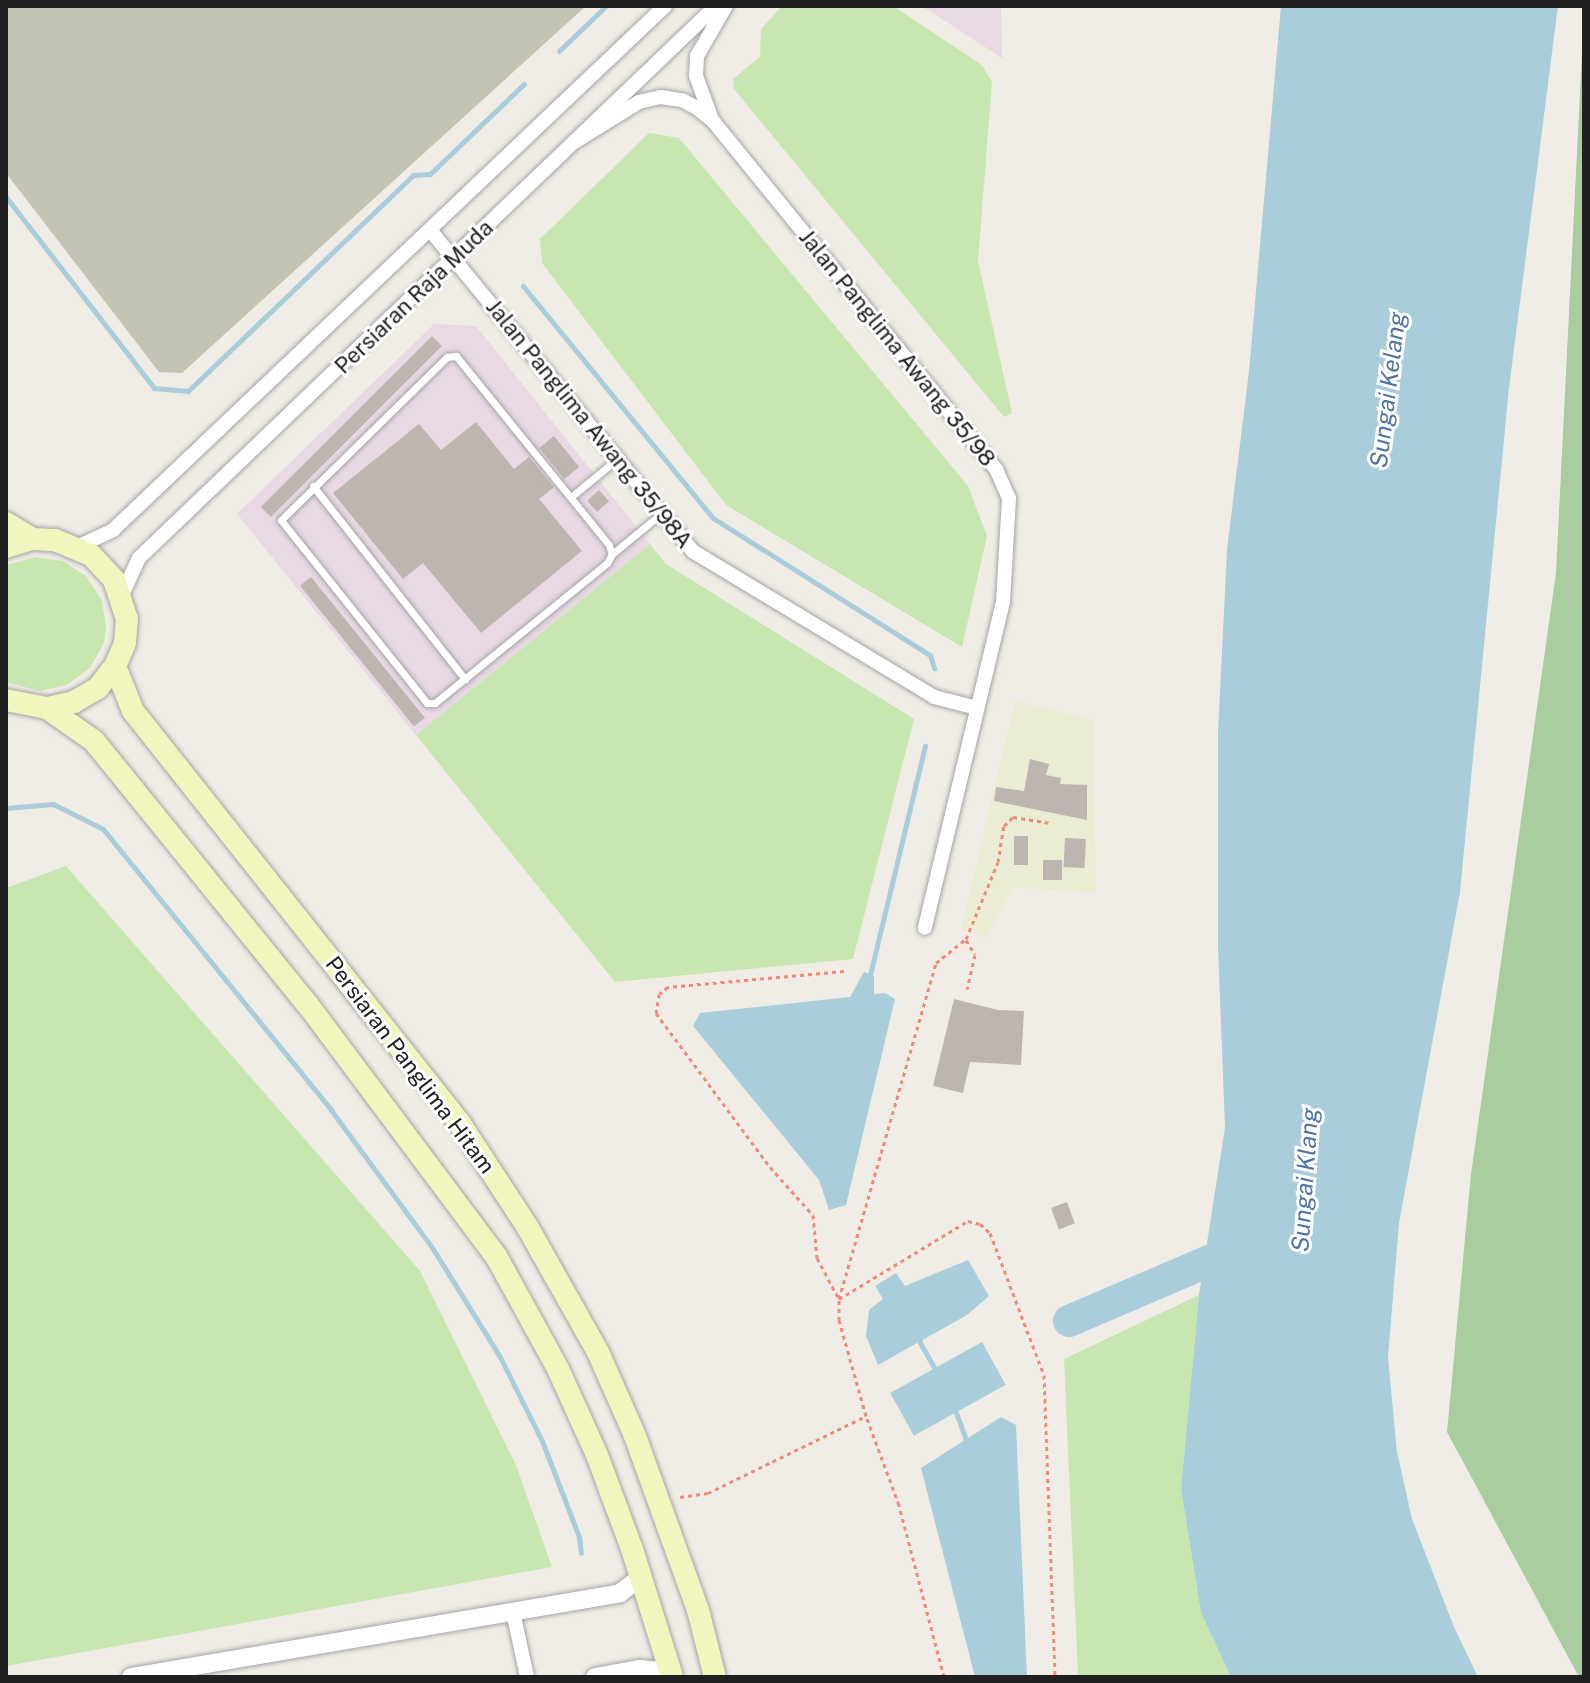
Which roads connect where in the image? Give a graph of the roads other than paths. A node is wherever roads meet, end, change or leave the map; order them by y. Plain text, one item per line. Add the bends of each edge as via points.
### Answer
1 (665, 6) edge
2 (716, 6) edge
3 (726, 6) edge
4 (713, 121) junction
5 (576, 141) junction
6 (430, 230) junction
7 (454, 259) junction
8 (617, 459) junction
9 (313, 486) junction
10 (571, 497) junction
11 (662, 513) junction
12 (6, 523) edge
13 (33, 539) junction
14 (6, 547) edge
15 (77, 547) junction
16 (612, 554) junction
17 (122, 595) junction
18 (115, 666) junction
19 (465, 679) junction
20 (6, 700) edge
21 (47, 708) junction
22 (977, 708) junction
23 (925, 928) dead end
24 (641, 1577) junction
25 (513, 1612) junction
26 (671, 1675) edge
27 (131, 1677) edge
28 (527, 1677) edge
29 (595, 1677) edge
30 (715, 1677) edge

1 - 6 street, Persiaran Raja Muda
2 - 5 street, Persiaran Raja Muda
3 - 4 street via 697,56 696,76
4 - 5 street via 682,100 660,97 639,102
4 - 22 street, Jalan Panglima Awang 35/98 via 996,469 1009,498 1010,525 1003,602
5 - 7 street, Persiaran Raja Muda
6 - 7 street, Jalan Panglima Awang 35/98A
6 - 15 street, Persiaran Raja Muda via 113,530
7 - 8 street, Jalan Panglima Awang 35/98A
7 - 17 street, Persiaran Raja Muda via 139,558
8 - 10 lane
8 - 11 street, Jalan Panglima Awang 35/98A
9 - 10 lane via 447,357 456,356
9 - 19 lane
9 - 19 lane via 284,514 284,527 420,698 435,703
10 - 16 lane
11 - 16 lane
11 - 22 street, Jalan Panglima Awang 35/98A via 694,552 934,697
12 - 13 main road
13 - 14 main road
13 - 15 main road
15 - 17 main road via 104,566
16 - 19 lane
17 - 18 main road via 125,643
18 - 21 main road via 98,688 74,702
18 - 30 main road, Persiaran Panglima Hitam via 133,711 459,1122 528,1228 598,1352 661,1499
20 - 21 main road
21 - 24 main road, Persiaran Panglima Hitam via 94,741 308,1005 496,1256 558,1369 597,1455
22 - 23 street, Jalan Panglima Awang 35/98
24 - 25 street via 620,1593
24 - 26 main road, Persiaran Panglima Hitam
25 - 27 street
25 - 28 street
26 - 29 street via 640,1669

